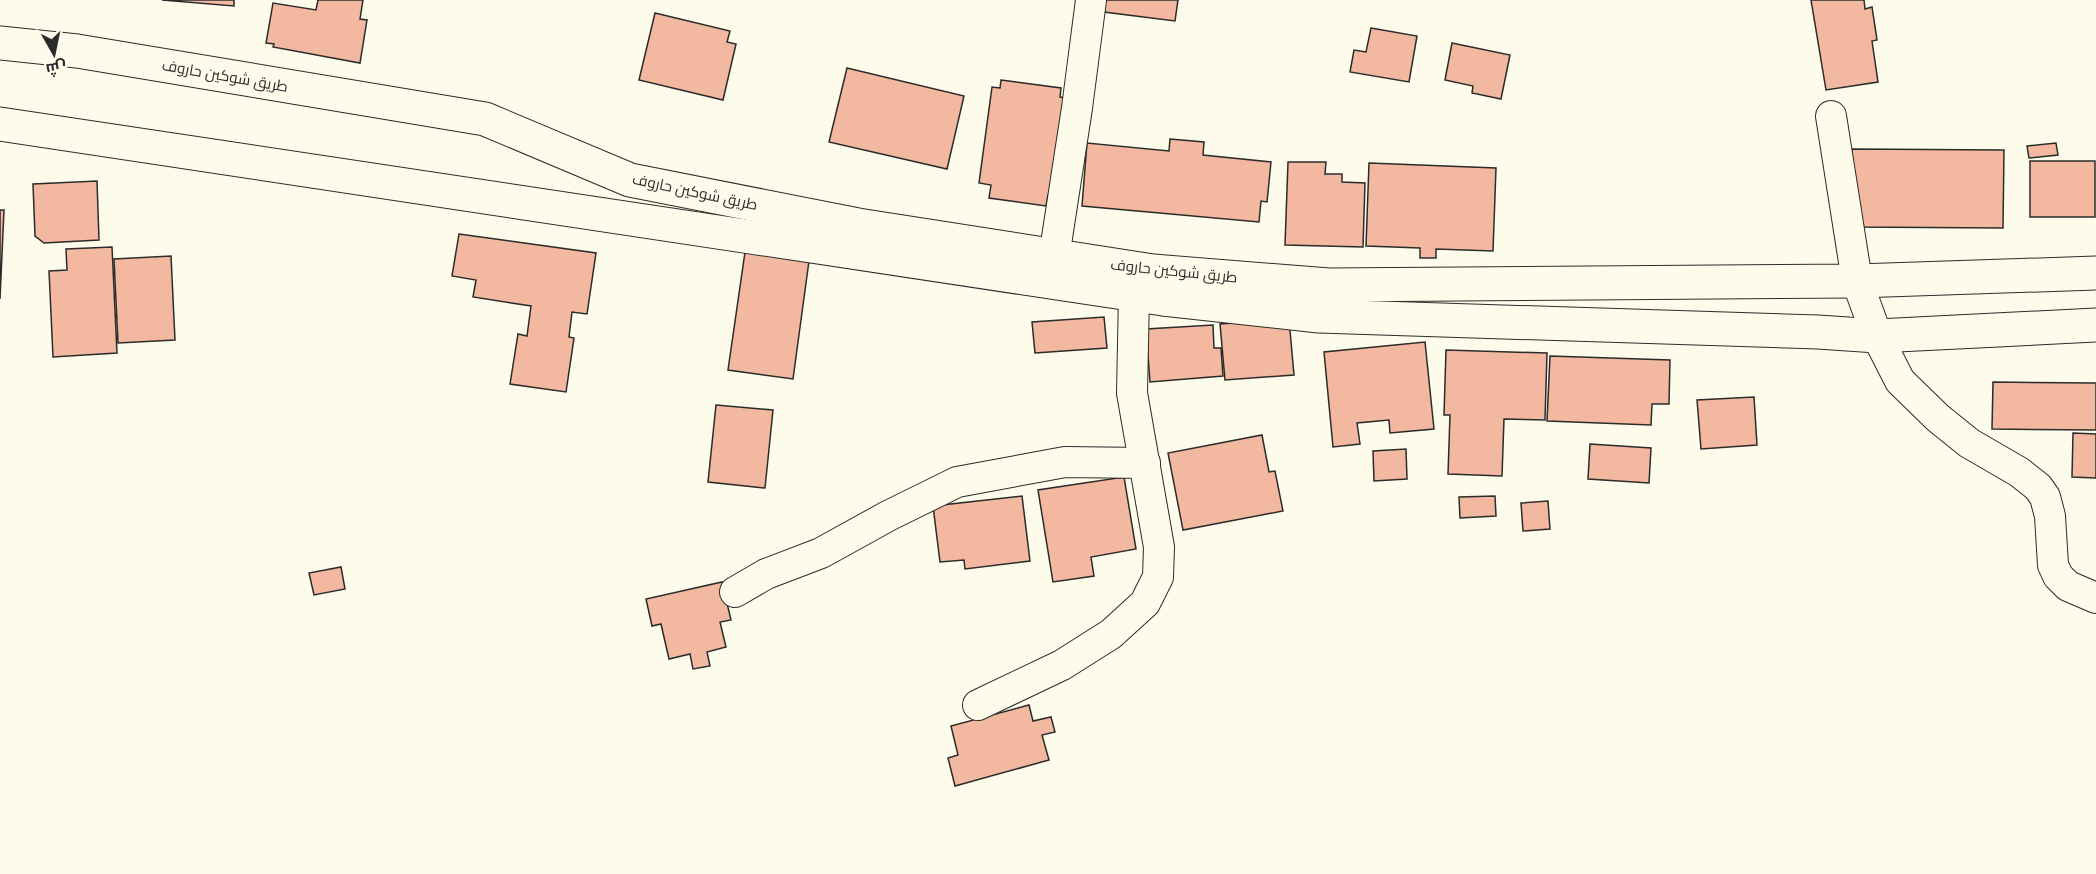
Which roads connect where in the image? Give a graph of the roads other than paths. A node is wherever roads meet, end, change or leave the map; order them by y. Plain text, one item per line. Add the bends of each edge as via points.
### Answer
1 (1091, 0) edge
2 (0, 43) edge
3 (1831, 116) dead end
4 (0, 124) edge
5 (1054, 257) junction
6 (2096, 273) edge
7 (1857, 281) junction
8 (1134, 294) junction
9 (1324, 301) junction
10 (2096, 325) edge
11 (1877, 336) junction
12 (1145, 463) junction
13 (735, 592) dead end
14 (2096, 598) edge
15 (978, 705) dead end

1 - 5 street
2 - 5 main road, طريق شوكين حاروف via 77,51 485,119 630,180 858,225
3 - 7 street
4 - 8 main road, طريق شوكين حاروف
5 - 9 main road, طريق شوكين حاروف
6 - 7 main road
7 - 9 main road
7 - 11 street
8 - 9 main road, طريق شوكين حاروف via 1163,299
8 - 12 street via 1132,393
9 - 11 main road
10 - 11 main road
11 - 14 street via 1900,381 1938,418 2038,487 2050,516 2053,565 2058,576 2068,586
12 - 13 street via 1065,462 957,482 821,553 766,574
12 - 15 street via 1159,547 1158,577 1145,603 1111,634 1062,665

